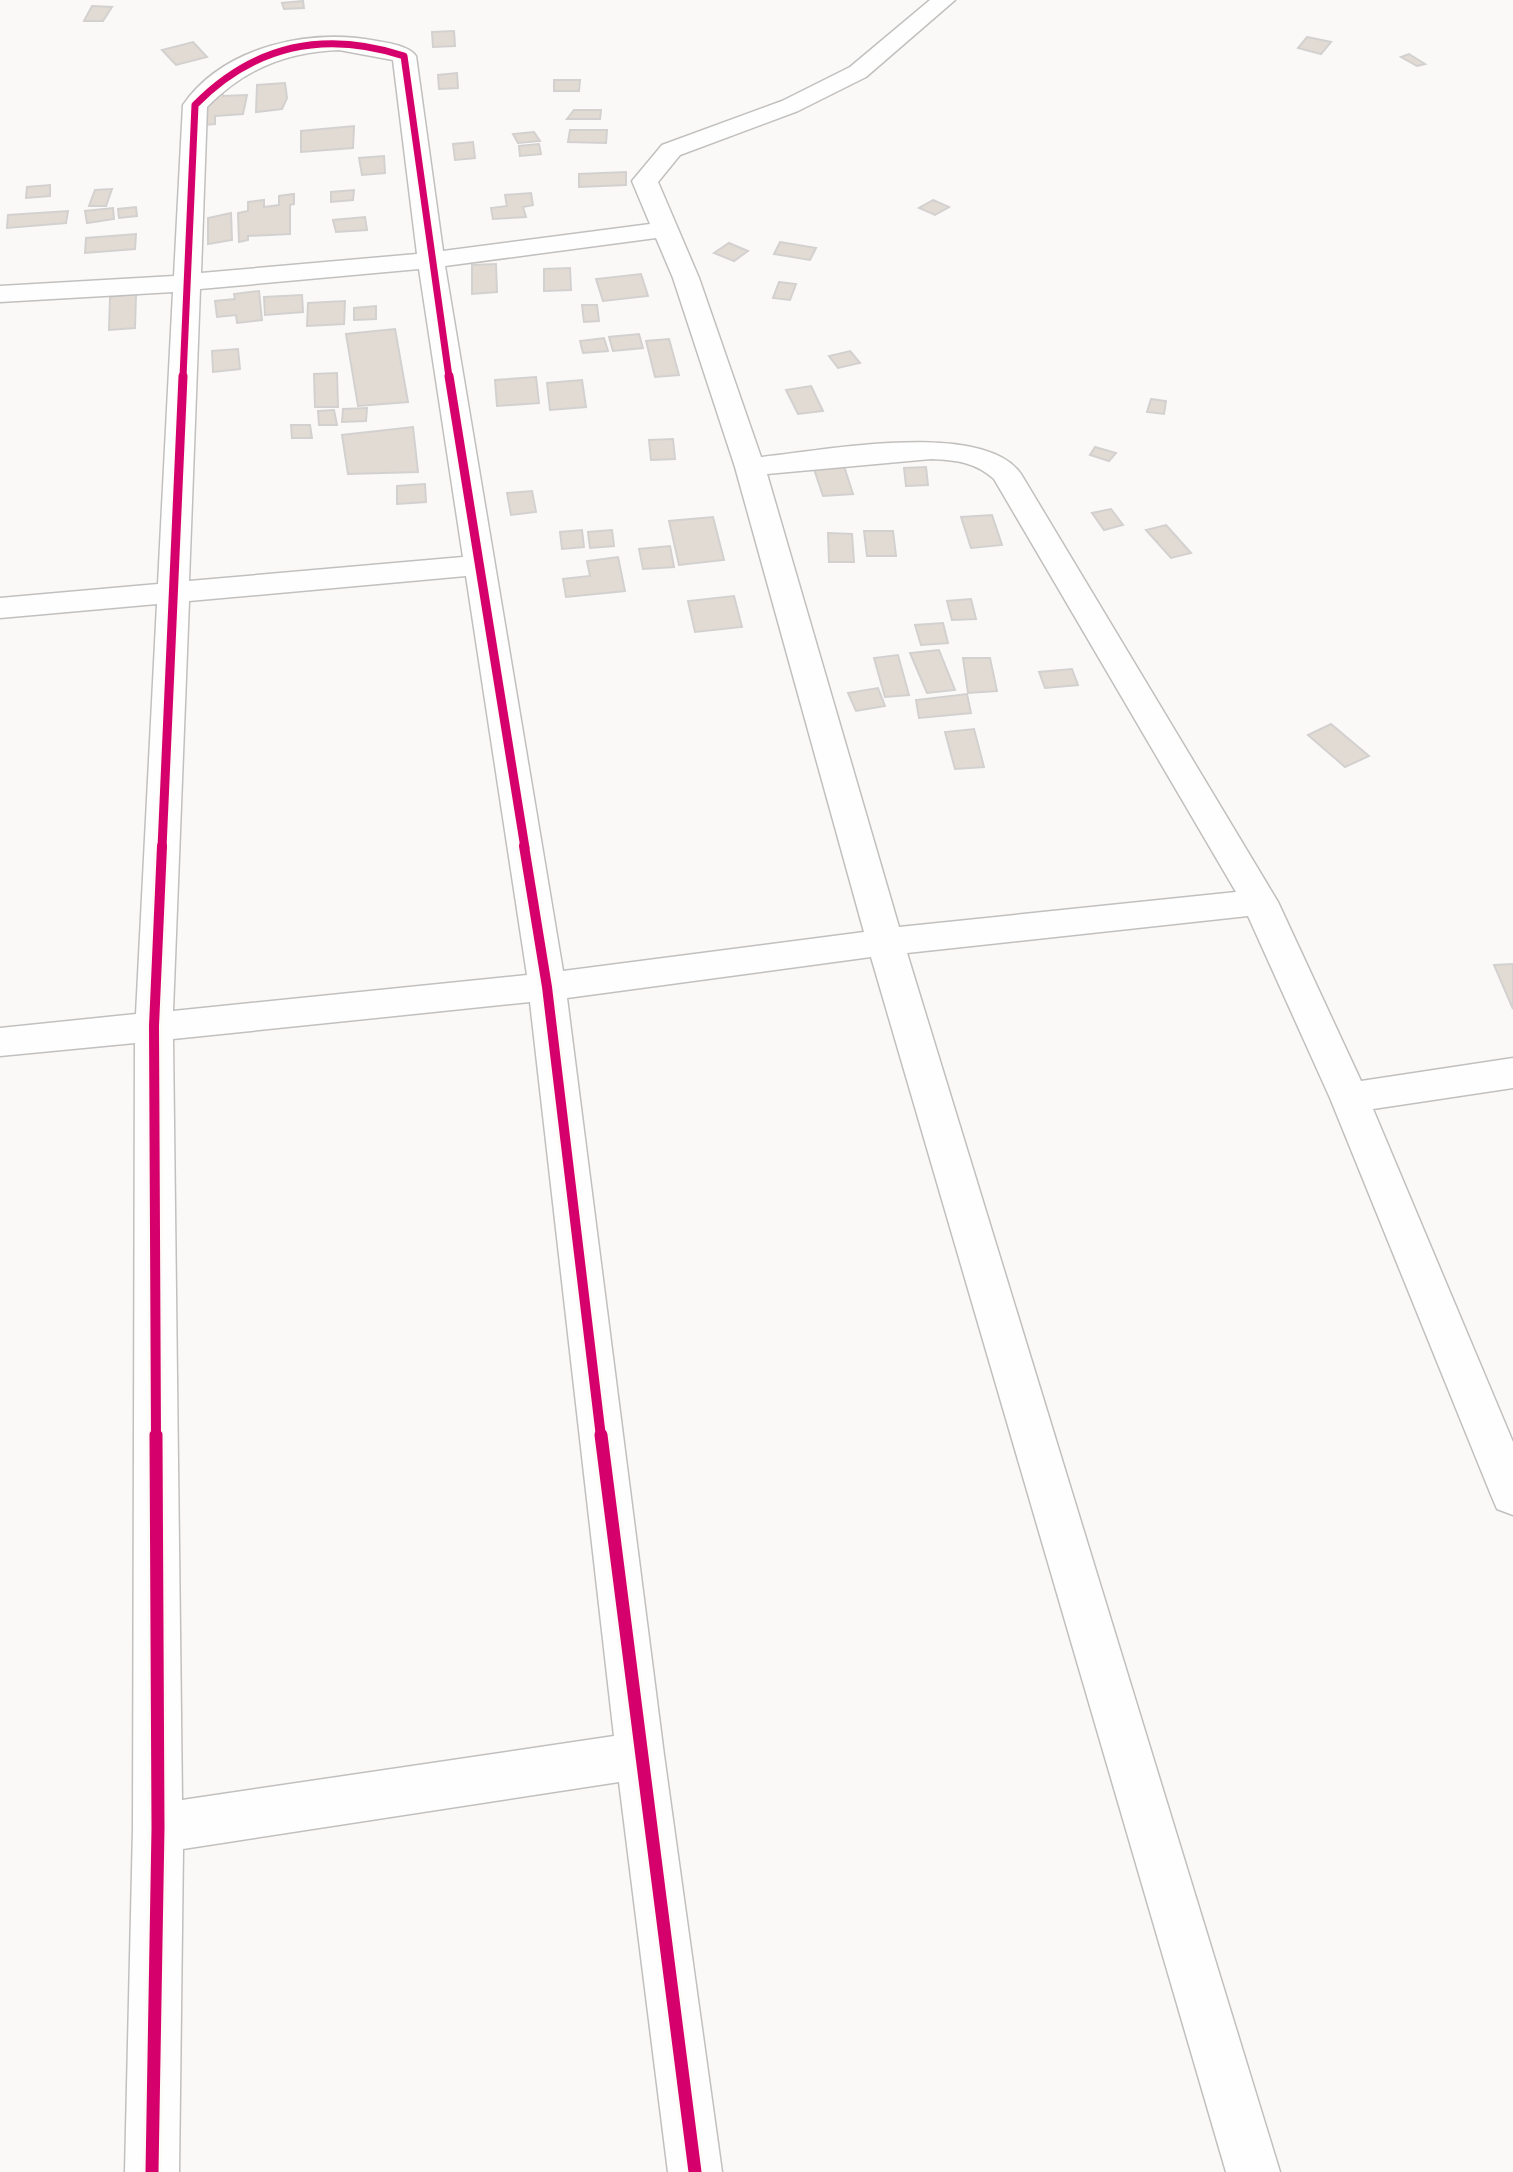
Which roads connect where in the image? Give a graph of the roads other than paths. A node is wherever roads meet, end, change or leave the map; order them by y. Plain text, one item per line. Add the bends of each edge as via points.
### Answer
1 (944, 0) edge
2 (667, 229) junction
3 (430, 262) junction
4 (184, 285) junction
5 (0, 294) edge
6 (750, 467) junction
7 (481, 565) junction
8 (172, 592) junction
9 (0, 608) edge
10 (1260, 902) junction
11 (886, 942) junction
12 (547, 987) junction
13 (154, 1026) junction
14 (0, 1042) edge
15 (1513, 1073) edge
16 (1349, 1098) junction
17 (1513, 1494) edge
18 (640, 1755) junction
19 (158, 1828) junction
20 (152, 2172) edge
21 (695, 2172) edge
22 (1253, 2172) edge

1 - 2 street via 858,72 790,106 671,150 645,181
2 - 3 street
2 - 6 street
3 - 4 street
3 - 4 street via 404,56 376,45 323,41 272,54 232,72 195,106
3 - 7 street
4 - 5 street
4 - 8 street
6 - 10 street via 932,450 964,452 992,462 1006,474
6 - 11 street
7 - 8 street
7 - 12 street
8 - 9 street
8 - 13 street
10 - 11 street
10 - 16 street
11 - 12 street
11 - 22 street
12 - 13 street
12 - 18 street
13 - 14 street
13 - 19 street
15 - 16 street
16 - 17 street
18 - 19 street
18 - 21 street
19 - 20 street

